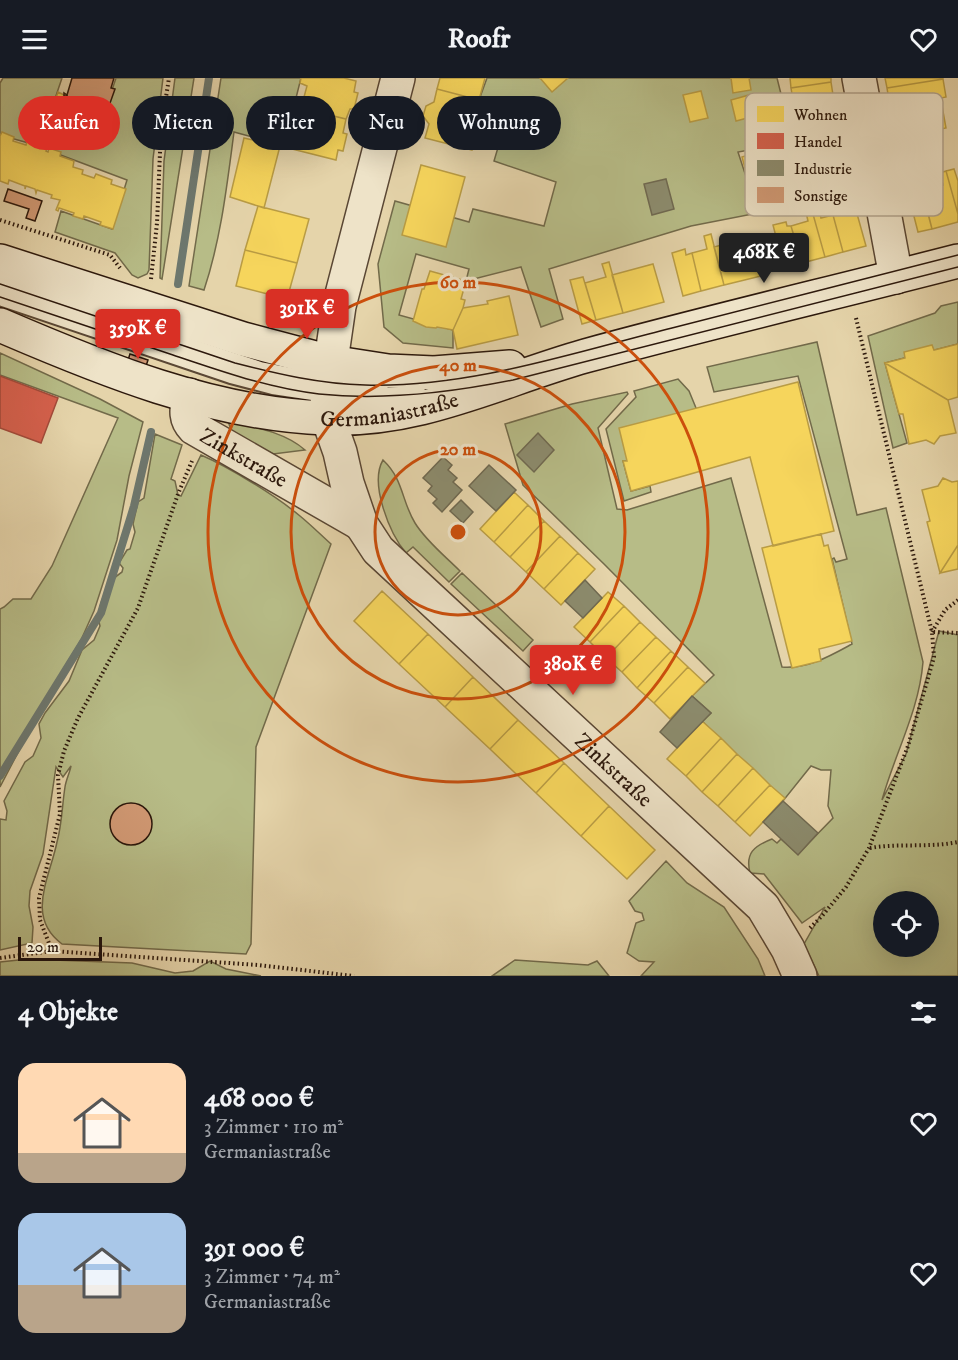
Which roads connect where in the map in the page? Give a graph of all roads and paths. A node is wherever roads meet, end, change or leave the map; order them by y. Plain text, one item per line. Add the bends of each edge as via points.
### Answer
1 (169, 78) edge
2 (398, 78) edge
3 (859, 78) edge
4 (862, 93) edge
5 (885, 216) edge
6 (0, 220) edge
7 (0, 261) edge
8 (958, 261) edge
9 (896, 277) junction
10 (0, 284) edge
11 (849, 288) junction
12 (132, 294) junction
13 (0, 297) edge
14 (0, 325) edge
15 (583, 357) junction
16 (328, 389) junction
17 (195, 418) junction
18 (361, 524) junction
19 (958, 600) edge
20 (932, 632) junction
21 (958, 633) edge
22 (958, 842) edge
23 (869, 848) junction
24 (52, 951) junction
25 (0, 958) edge
26 (794, 962) edge
27 (354, 976) edge

1 - 12 path via 161,129 153,276
2 - 16 main road via 339,306
3 - 4 main road
5 - 9 main road
6 - 12 path via 110,255
7 - 12 main road, Germaniastraße
8 - 9 main road, Germaniastraße
9 - 11 main road, Germaniastraße
10 - 16 lane via 235,363
11 - 15 main road, Germaniastraße
11 - 20 path
12 - 16 main road, Germaniastraße via 272,348
13 - 16 lane via 249,380 284,389
14 - 17 main road, Germaniastraße via 135,378
15 - 16 main road, Germaniastraße via 487,370 388,371
15 - 16 main road, Germaniastraße via 443,404 380,415
16 - 17 main road, Germaniastraße via 291,416
16 - 18 main road, Zinkstraße via 347,483
17 - 18 main road, Zinkstraße
17 - 24 path via 188,469 138,608 64,751 58,775 60,814 39,898 40,920
18 - 26 main road, Zinkstraße via 378,550 763,907
19 - 20 path via 945,610
20 - 21 path
20 - 23 path via 934,657 927,685
22 - 23 path
23 - 26 path
24 - 25 path
24 - 27 path via 258,965

